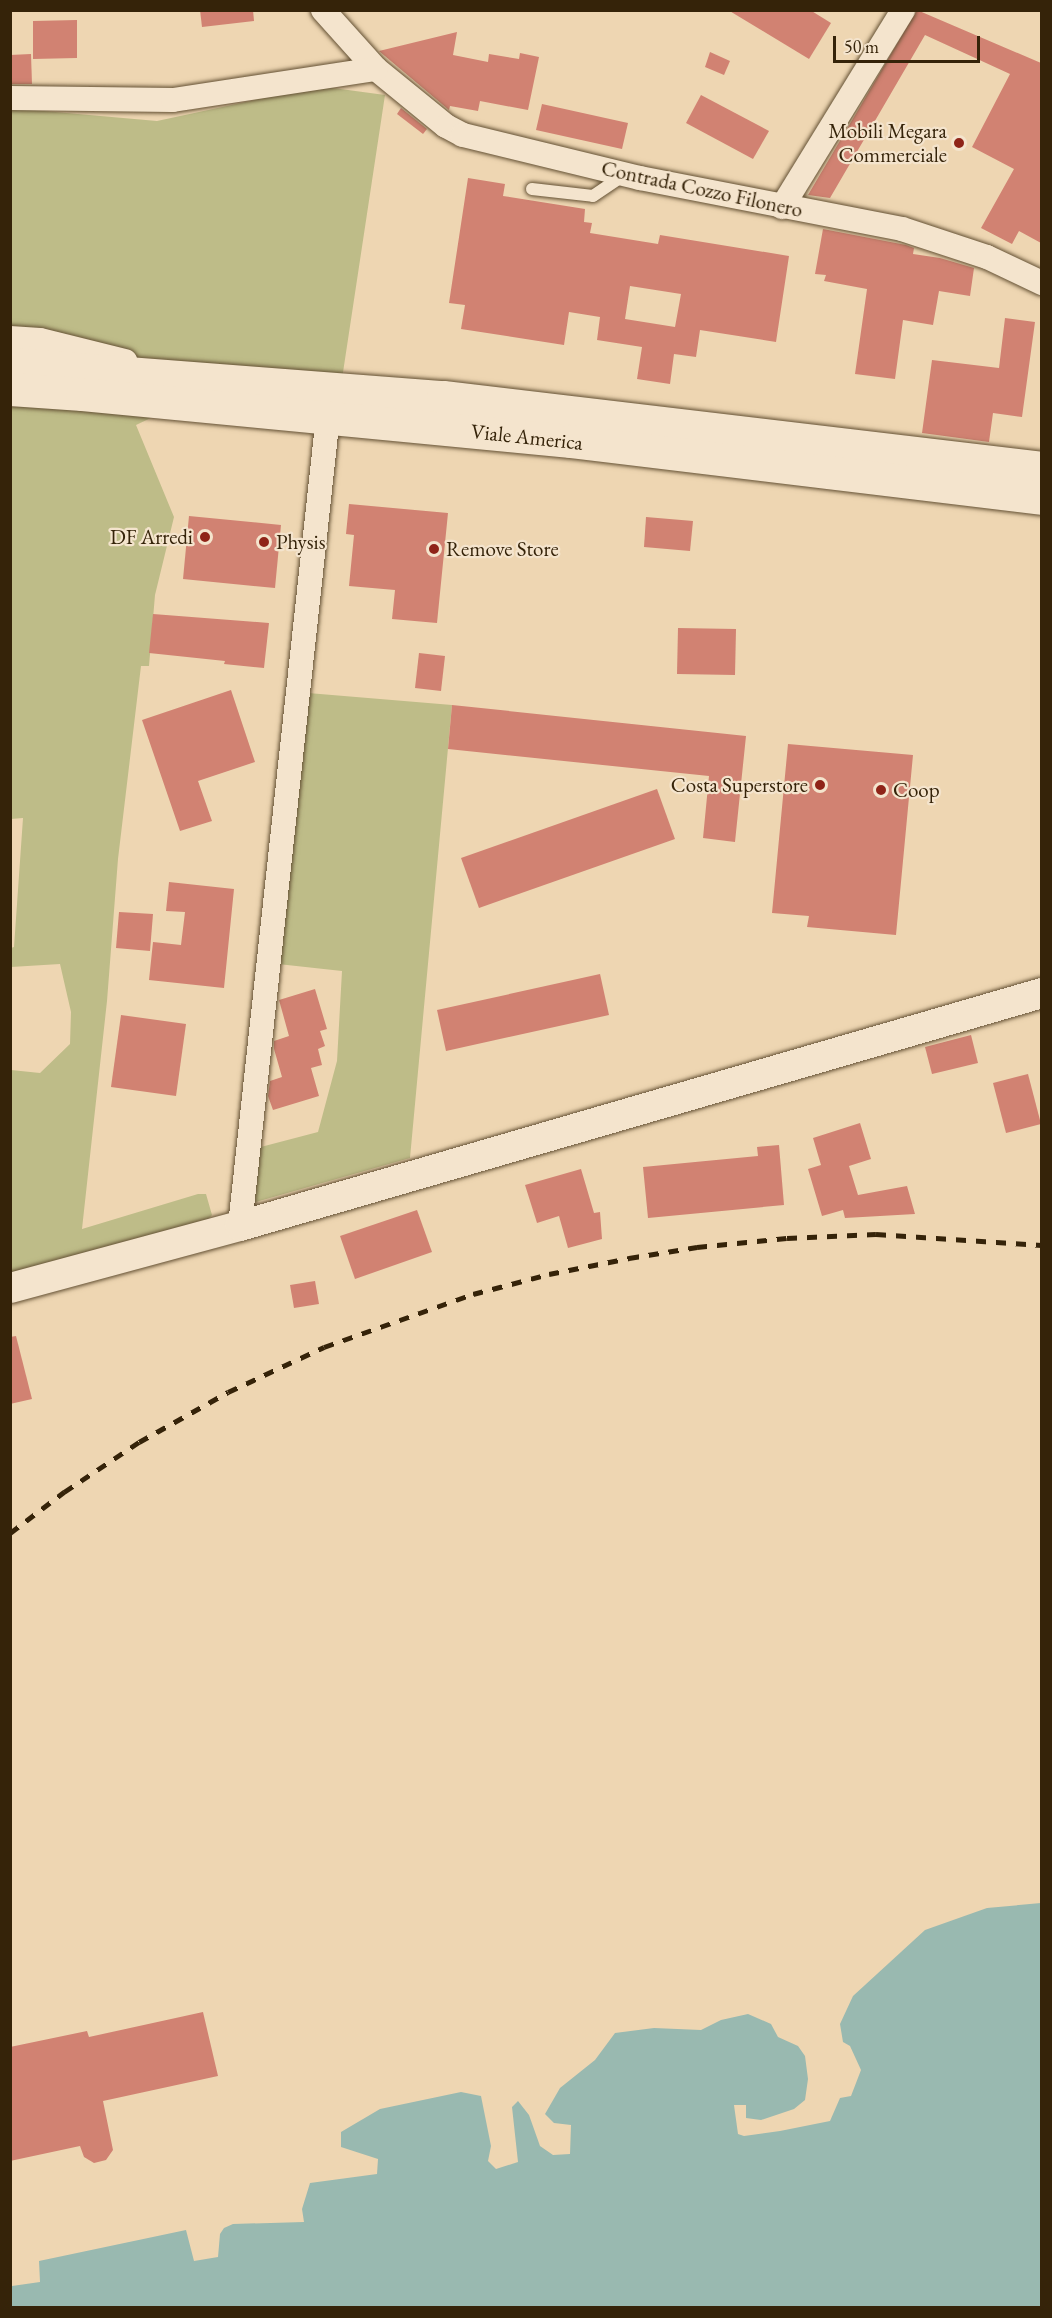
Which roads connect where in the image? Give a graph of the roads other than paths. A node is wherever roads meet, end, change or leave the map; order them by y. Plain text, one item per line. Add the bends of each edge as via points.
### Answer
1 (322, 10) edge
2 (903, 10) edge
3 (376, 69) junction
4 (10, 98) edge
5 (625, 174) junction
6 (532, 189) dead end
7 (782, 207) junction
8 (1041, 283) edge
9 (10, 338) edge
10 (10, 364) edge
11 (185, 378) junction
12 (10, 389) edge
13 (328, 417) junction
14 (1041, 468) edge
15 (1041, 498) edge
16 (1041, 993) edge
17 (240, 1226) junction
18 (10, 1288) edge

1 - 3 street, Contrada Cozzo Filonero
2 - 7 street
3 - 4 street via 173,100
3 - 5 street, Contrada Cozzo Filonero via 446,126 463,135
5 - 6 lane via 593,196
5 - 7 street, Contrada Cozzo Filonero
7 - 8 street, Contrada Cozzo Filonero via 902,229 987,257
9 - 11 street via 40,340
10 - 11 main road, Viale America
11 - 14 main road, Viale America via 476,400
12 - 13 main road, Viale America
13 - 15 main road, Viale America via 571,441
13 - 17 street
16 - 17 street
17 - 18 street

